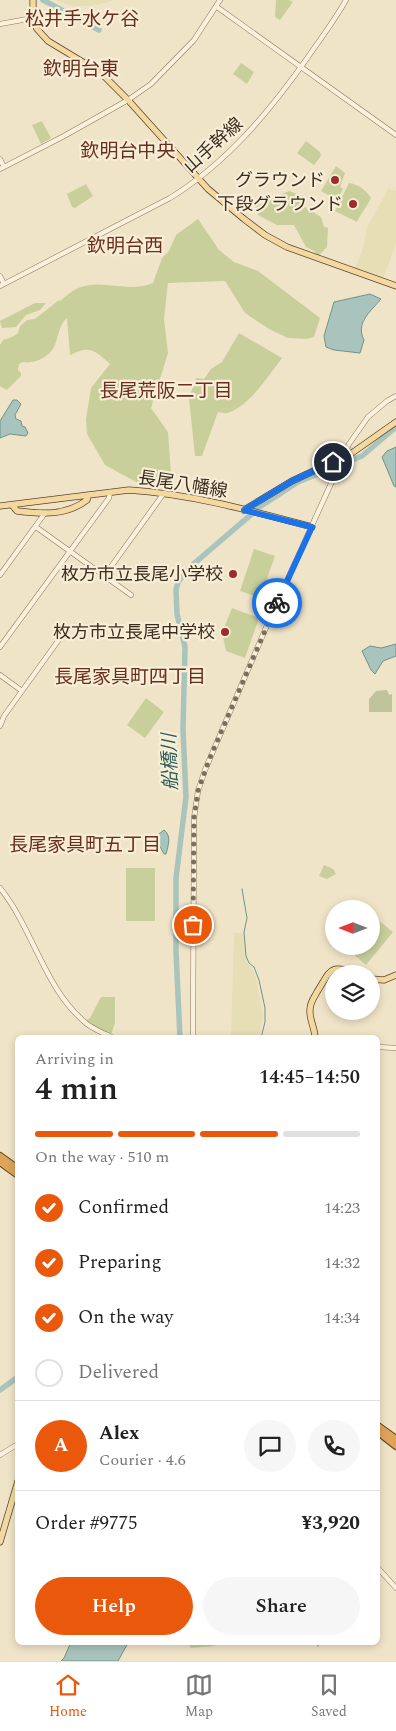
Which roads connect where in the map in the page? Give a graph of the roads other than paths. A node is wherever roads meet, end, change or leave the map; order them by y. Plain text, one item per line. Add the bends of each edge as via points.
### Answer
1 (33, 0) edge
2 (220, 0) edge
3 (346, 0) edge
4 (217, 7) junction
5 (33, 18) junction
6 (0, 24) edge
7 (301, 67) junction
8 (128, 100) junction
9 (396, 136) edge
10 (0, 159) edge
11 (2, 168) edge
12 (198, 178) junction
13 (0, 276) edge
14 (2, 285) edge
15 (396, 286) edge
16 (396, 396) edge
17 (396, 422) edge
18 (341, 460) junction
19 (110, 492) junction
20 (164, 493) junction
21 (88, 495) junction
22 (12, 505) junction
23 (0, 507) edge
24 (246, 510) junction
25 (44, 514) junction
26 (36, 527) junction
27 (312, 527) junction
28 (70, 550) junction
29 (0, 575) edge
30 (105, 575) junction
31 (131, 595) dead end
32 (63, 634) dead end
33 (0, 647) edge
34 (0, 675) edge
35 (22, 692) junction
36 (0, 726) edge
37 (0, 888) edge
38 (396, 975) edge
39 (325, 977) edge
40 (380, 980) edge
41 (108, 1035) edge
42 (192, 1035) edge
43 (314, 1035) edge
44 (380, 1047) edge
45 (396, 1048) edge
46 (1, 1159) edge
47 (15, 1167) edge
48 (15, 1172) edge
49 (380, 1427) edge
50 (380, 1434) edge
51 (396, 1439) edge
52 (15, 1446) edge
53 (396, 1446) edge
54 (0, 1455) edge
55 (15, 1491) edge
56 (0, 1542) edge
57 (380, 1570) edge
58 (396, 1588) edge

1 - 5 main road
2 - 4 street
3 - 7 street, 山手幹線
4 - 7 street
4 - 8 street via 177,59
5 - 6 street
5 - 8 main road via 37,29 48,41 101,73
7 - 9 street
7 - 12 street, 山手幹線 via 252,130
8 - 11 street
8 - 12 main road
10 - 11 street
12 - 14 street, 山手幹線 via 170,198
12 - 15 main road via 237,214 277,242
13 - 14 street
16 - 18 street via 368,417
17 - 18 main road, 長尾八幡線
18 - 24 main road, 長尾八幡線 via 292,481
18 - 27 street
19 - 20 main road, 長尾八幡線
19 - 21 main road, 長尾八幡線
19 - 28 street via 109,498
20 - 24 main road, 長尾八幡線
20 - 30 street
21 - 22 main road, 長尾八幡線
21 - 25 main road, 長尾八幡線 via 88,500 76,508
22 - 23 main road, 長尾八幡線
22 - 25 main road, 長尾八幡線 via 17,511
24 - 27 main road, 長尾八幡線
25 - 26 street
26 - 28 street
26 - 29 street
27 - 42 street via 234,701 198,791 194,824
28 - 30 street
28 - 33 street
30 - 31 street
32 - 35 street
34 - 35 street
35 - 36 street
37 - 41 street via 17,913 61,997 87,1024
38 - 40 main road
39 - 43 main road via 310,1009
44 - 45 street
46 - 47 highway
46 - 48 highway
49 - 51 highway
50 - 53 highway
52 - 54 street
55 - 56 main road
57 - 58 street

